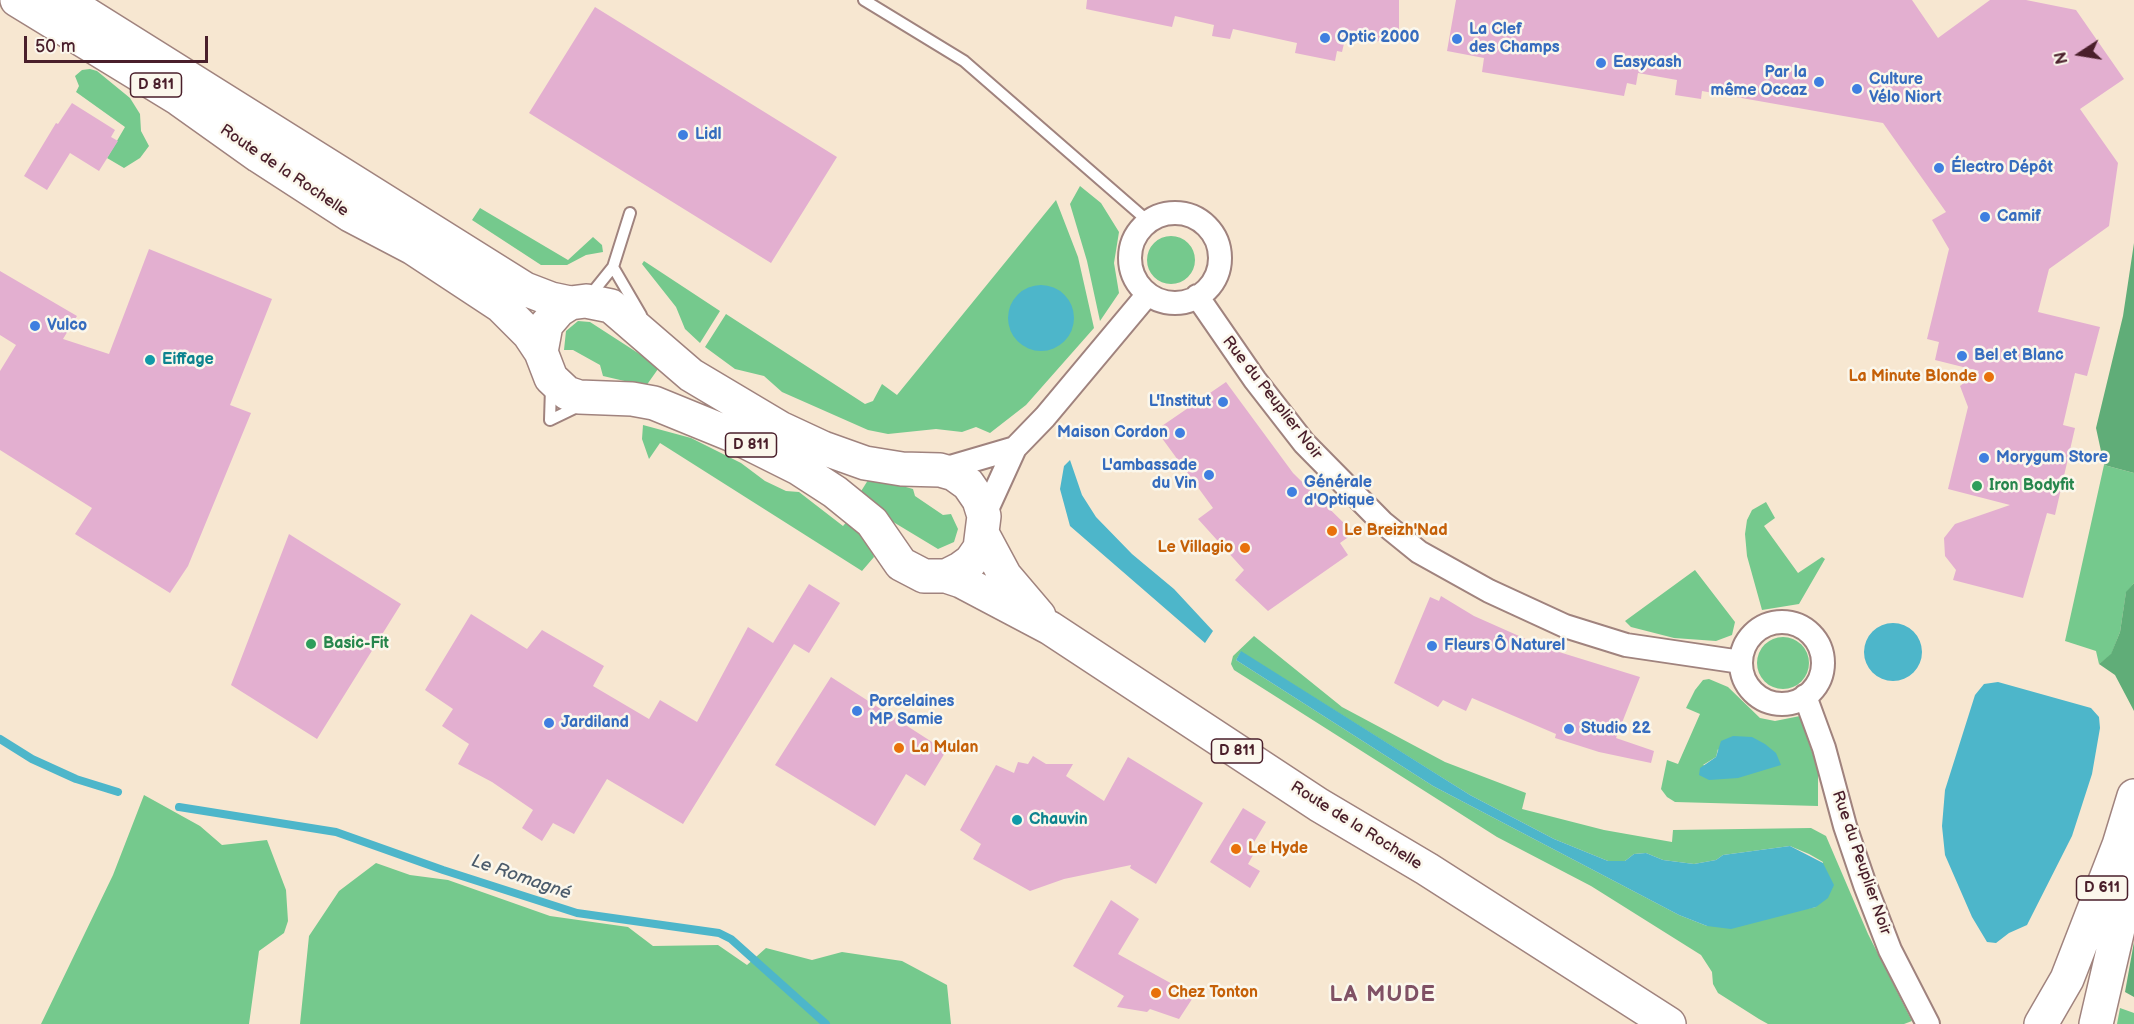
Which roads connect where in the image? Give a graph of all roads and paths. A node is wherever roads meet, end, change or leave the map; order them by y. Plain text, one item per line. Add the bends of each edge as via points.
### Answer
1 (17, 0) edge
2 (64, 0) edge
3 (864, 0) edge
4 (630, 213) dead end
5 (1146, 224) junction
6 (613, 267) junction
7 (1148, 294) junction
8 (1197, 296) junction
9 (578, 302) junction
10 (659, 350) junction
11 (546, 365) junction
12 (1015, 448) junction
13 (940, 470) junction
14 (983, 526) junction
15 (946, 576) junction
16 (1050, 628) junction
17 (1741, 662) junction
18 (1805, 696) junction
19 (2134, 796) edge
20 (2134, 860) edge
21 (1669, 1023) edge
22 (1928, 1024) edge
23 (2042, 1024) edge
24 (2096, 1024) edge

1 - 11 main road, Route de la Rochelle / D 811 via 179,99 350,215 413,248 501,306 529,334
2 - 9 main road, Route de la Rochelle / D 811 via 525,288 551,299
3 - 5 lane via 964,61 1141,215
4 - 6 lane
5 - 7 street via 1131,246 1130,259 1138,284
5 - 8 street via 1175,213 1196,218 1213,234 1219,266 1211,283
6 - 9 lane
6 - 10 lane
7 - 8 street via 1172,303
7 - 12 street via 1046,417
8 - 17 street, Rue du Peuplier Noir via 1304,443 1382,522 1419,552 1564,626 1626,645
9 - 10 main road, Route de la Rochelle / D 811 via 611,306
9 - 11 main road via 552,316 542,338
10 - 13 main road, Route de la Rochelle / D 811 via 735,404 823,448 865,463
11 - 15 main road, Route de la Rochelle / D 811 via 567,393 598,399 632,399 671,408 798,468 872,522 892,554 910,571 924,576
12 - 13 street
12 - 14 street
13 - 14 main road, Route de la Rochelle / D 811 via 968,484 979,500
14 - 15 main road via 971,561
14 - 16 main road, Route de la Rochelle / D 811 via 1005,576
15 - 16 main road, Route de la Rochelle / D 811
16 - 21 main road, Route de la Rochelle / D 811 via 1319,805
17 - 18 street via 1748,686 1757,696 1781,704
17 - 18 street via 1743,650 1758,630 1778,622 1799,626 1811,634 1822,659 1821,674
18 - 22 street, Rue du Peuplier Noir via 1865,885 1890,950
19 - 23 main road, D 611 via 2067,979
20 - 24 main road, D 611

